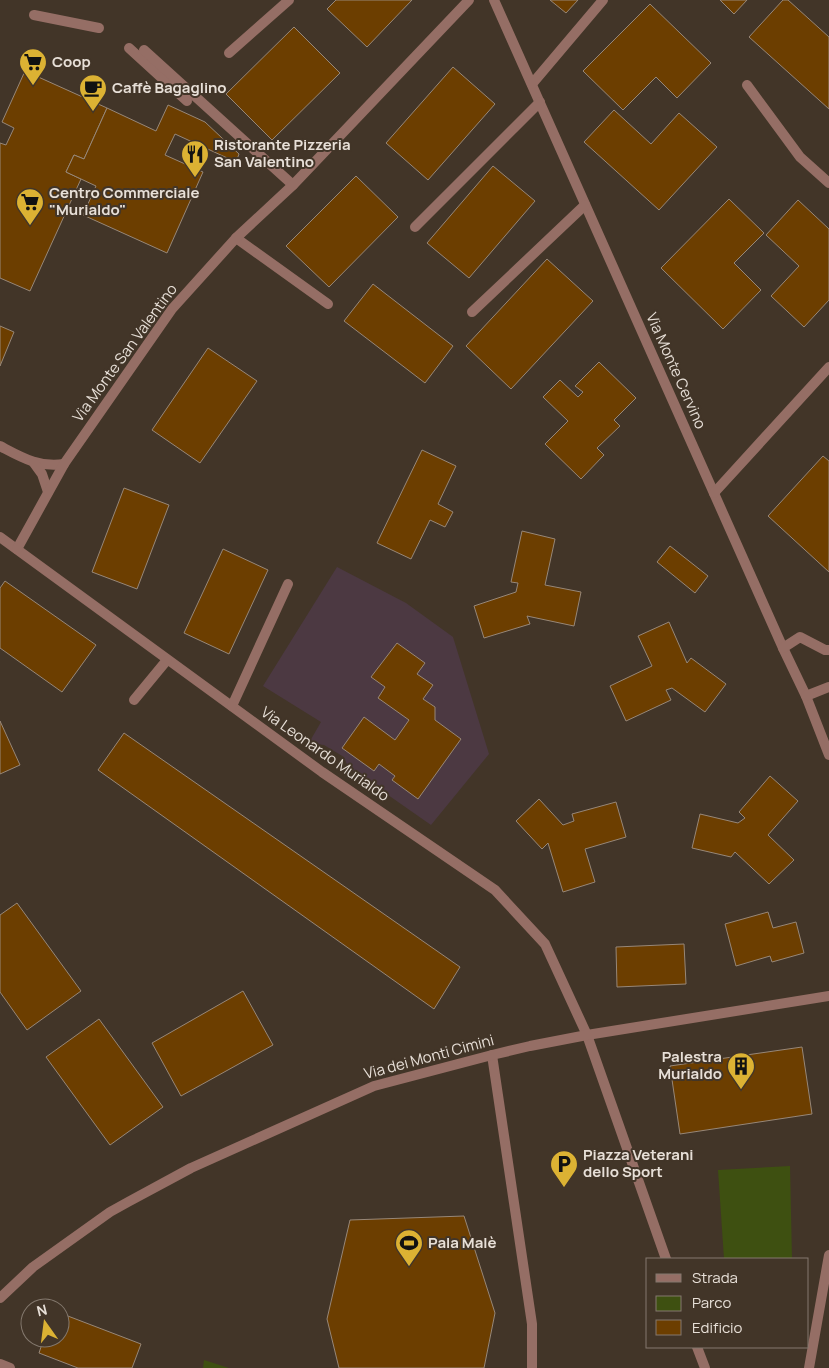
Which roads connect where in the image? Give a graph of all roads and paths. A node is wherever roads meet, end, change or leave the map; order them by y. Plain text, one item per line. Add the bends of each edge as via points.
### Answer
1 (289, 0) edge
2 (469, 0) edge
3 (494, 0) edge
4 (603, 0) edge
5 (34, 15) dead end
6 (99, 28) dead end
7 (129, 48) dead end
8 (144, 50) dead end
9 (229, 53) dead end
10 (532, 84) junction
11 (747, 85) dead end
12 (187, 102) dead end
13 (540, 102) junction
14 (829, 183) edge
15 (293, 185) junction
16 (585, 205) junction
17 (415, 227) dead end
18 (236, 238) junction
19 (328, 304) dead end
20 (472, 312) dead end
21 (829, 367) edge
22 (0, 446) edge
23 (34, 463) junction
24 (64, 464) junction
25 (48, 492) junction
26 (714, 494) junction
27 (0, 537) edge
28 (17, 549) junction
29 (288, 584) dead end
30 (783, 648) junction
31 (829, 650) edge
32 (167, 660) junction
33 (829, 687) edge
34 (806, 696) junction
35 (134, 700) dead end
36 (232, 706) junction
37 (829, 755) edge
38 (829, 996) edge
39 (587, 1035) junction
40 (492, 1055) junction
41 (829, 1255) edge
42 (666, 1258) edge
43 (0, 1298) edge
44 (697, 1348) edge
45 (0, 1364) edge
46 (10, 1368) edge
47 (532, 1368) edge
48 (705, 1368) edge
49 (809, 1368) edge

1 - 9 street
2 - 15 street, Via Monte San Valentino
3 - 10 street, Via Monte Cervino
4 - 10 street
5 - 6 street
7 - 12 street
8 - 15 street
10 - 13 street, Via Monte Cervino
11 - 14 street via 800,157
13 - 16 street, Via Monte Cervino
13 - 17 street
15 - 18 street, Via Monte San Valentino
16 - 20 street
16 - 26 street, Via Monte Cervino
18 - 19 street
18 - 24 street, Via Monte San Valentino via 172,309
21 - 26 street
22 - 23 street
23 - 24 street via 48,466
23 - 25 street
24 - 25 street, Via Monte San Valentino
25 - 28 street, Via Monte San Valentino
26 - 30 street, Via Monte Cervino
27 - 28 street, Via Leonardo Murialdo
28 - 32 street, Via Leonardo Murialdo
29 - 36 street
30 - 31 street via 800,637
30 - 34 street, Via Monte Cervino
32 - 35 street
32 - 36 street, Via Leonardo Murialdo
33 - 34 street
34 - 37 street, Via Monte Cervino
36 - 39 street, Via Leonardo Murialdo via 495,890 545,944
38 - 39 street, Via dei Monti Cimini
39 - 40 street, Via dei Monti Cimini
39 - 42 street, Via Leonardo Murialdo
40 - 43 street, Via dei Monti Cimini via 374,1086 191,1168 110,1212 34,1267
40 - 47 street via 532,1324
41 - 49 street
44 - 48 street
45 - 46 street

